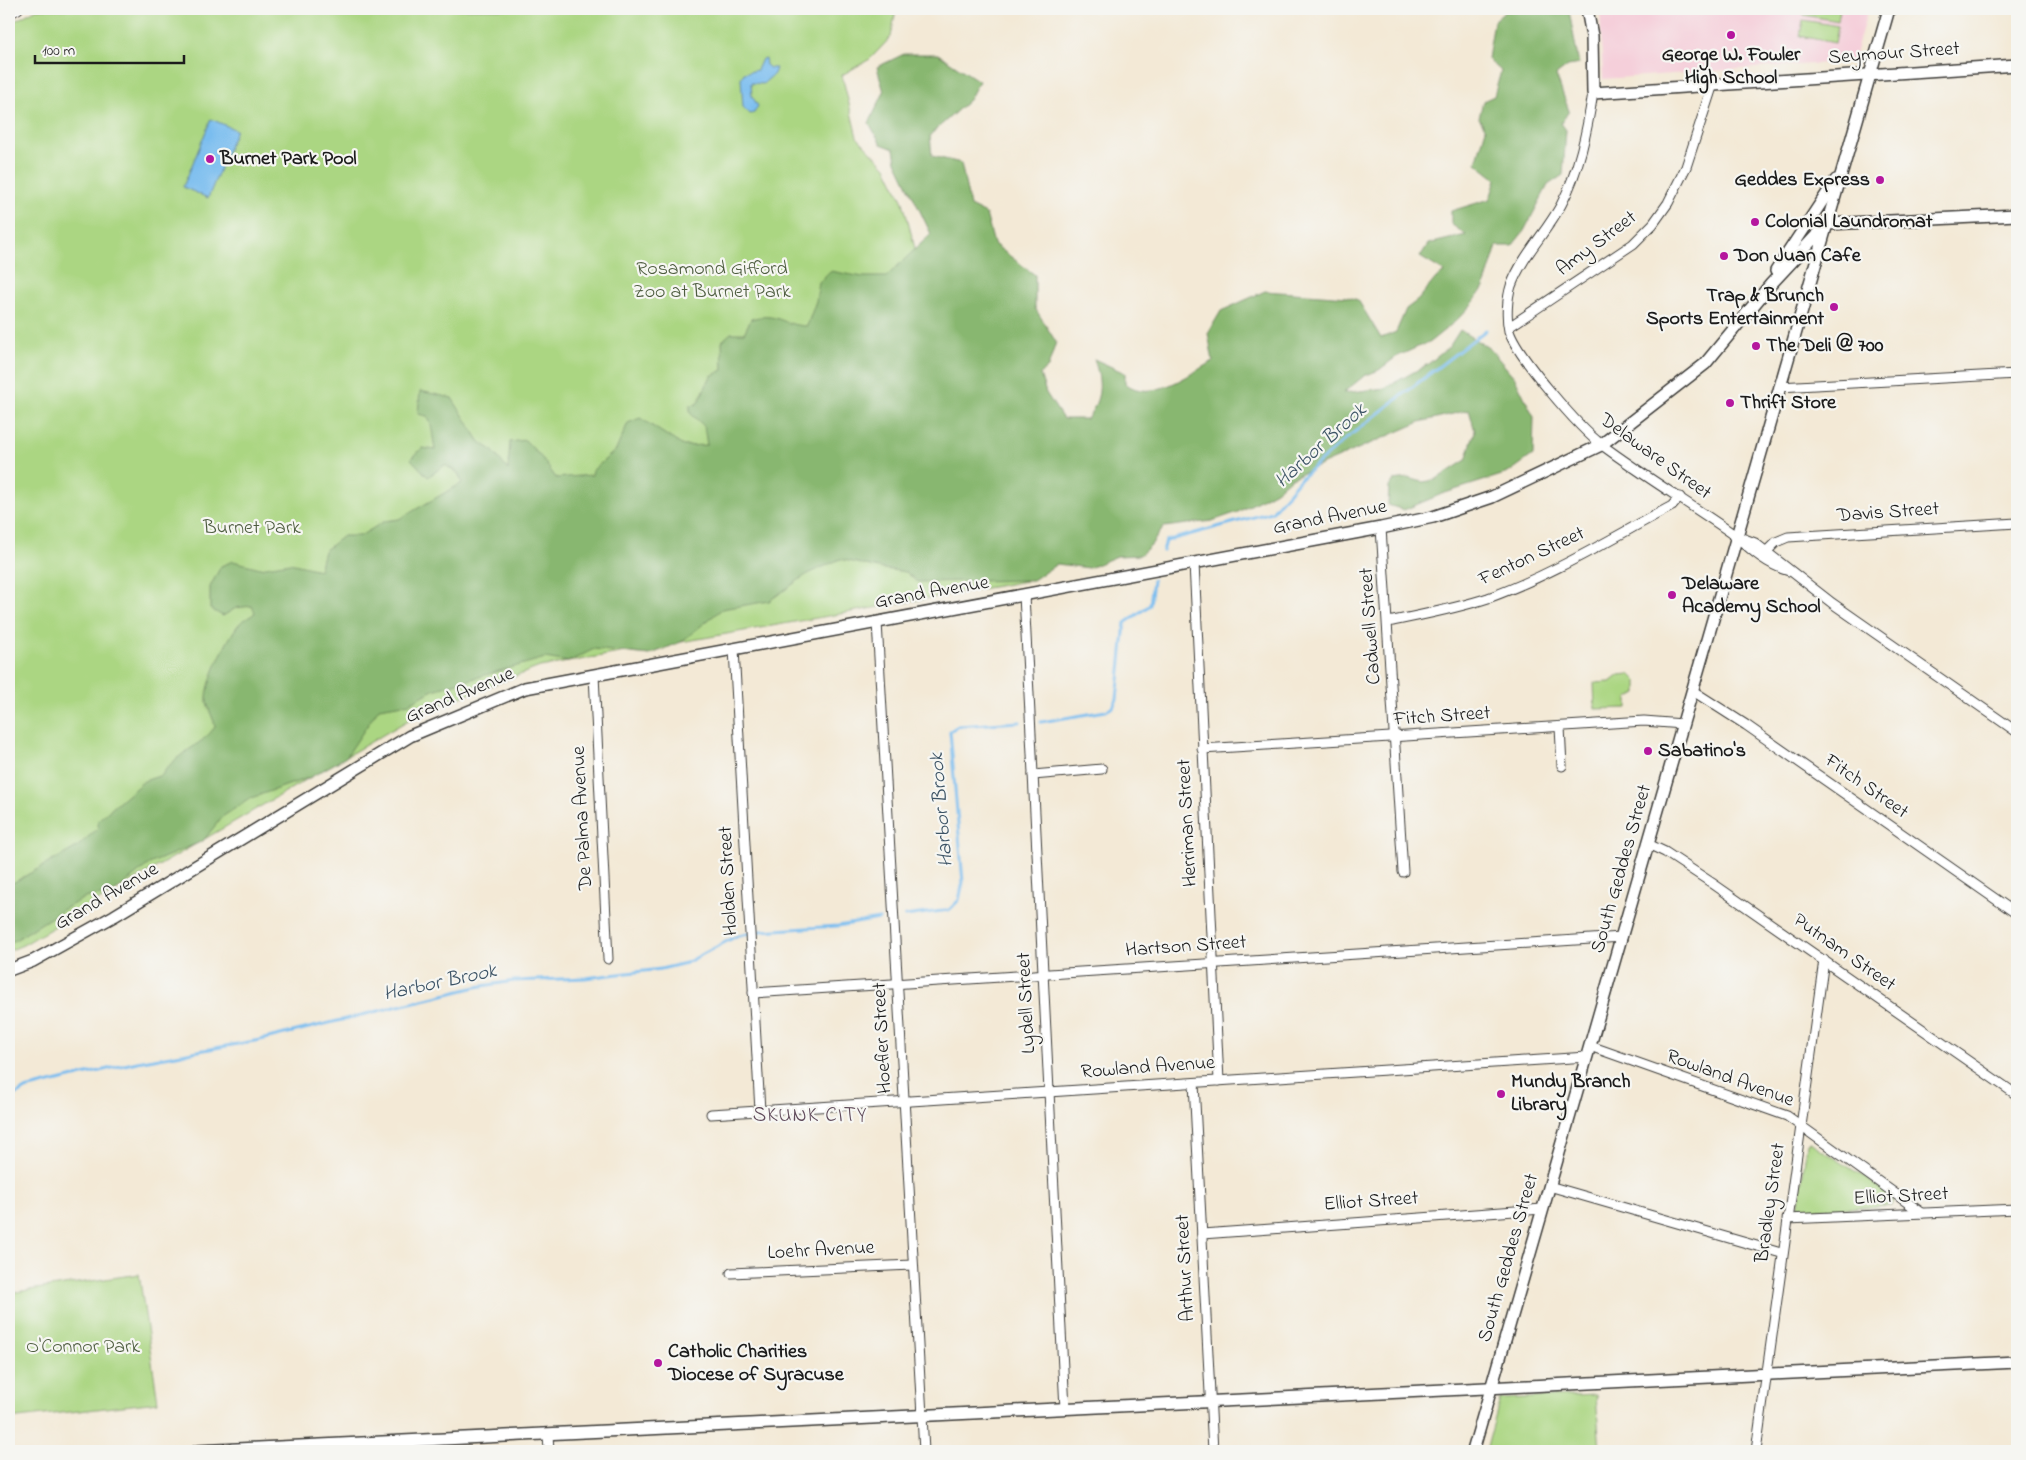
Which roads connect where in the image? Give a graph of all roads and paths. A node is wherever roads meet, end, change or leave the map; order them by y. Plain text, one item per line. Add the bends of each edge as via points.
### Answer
1 (18, 9) edge
2 (1587, 9) edge
3 (1889, 9) edge
4 (9, 14) edge
5 (2017, 65) edge
6 (1870, 75) junction
7 (1713, 84) junction
8 (1593, 93) junction
9 (1841, 174) junction
10 (2017, 215) edge
11 (1827, 224) junction
12 (1770, 284) junction
13 (1509, 327) junction
14 (2017, 374) edge
15 (1779, 387) junction
16 (1601, 444) junction
17 (1680, 497) junction
18 (2017, 523) edge
19 (1381, 528) junction
20 (1736, 536) junction
21 (1767, 551) junction
22 (1194, 563) junction
23 (1789, 571) junction
24 (1024, 595) junction
25 (877, 622) junction
26 (1388, 622) junction
27 (734, 649) junction
28 (594, 675) junction
29 (1693, 691) junction
30 (1683, 724) junction
31 (1560, 727) junction
32 (2017, 732) edge
33 (1396, 737) junction
34 (1202, 749) junction
35 (1562, 766) dead end
36 (1102, 769) dead end
37 (1033, 775) junction
38 (1648, 844) junction
39 (1403, 872) dead end
40 (2017, 914) edge
41 (1622, 937) junction
42 (608, 959) dead end
43 (1824, 960) junction
44 (1213, 963) junction
45 (9, 970) edge
46 (1043, 974) junction
47 (898, 984) junction
48 (753, 993) junction
49 (1588, 1051) junction
50 (1219, 1081) junction
51 (1194, 1083) junction
52 (1049, 1093) junction
53 (2017, 1094) edge
54 (904, 1101) junction
55 (760, 1111) junction
56 (711, 1114) dead end
57 (1800, 1125) junction
58 (1549, 1186) junction
59 (1543, 1209) junction
60 (2017, 1209) edge
61 (1922, 1214) junction
62 (1786, 1219) junction
63 (1202, 1234) junction
64 (1781, 1253) junction
65 (912, 1265) junction
66 (731, 1273) dead end
67 (2017, 1362) edge
68 (1766, 1375) junction
69 (1492, 1388) junction
70 (1210, 1402) junction
71 (1065, 1409) junction
72 (922, 1416) junction
73 (548, 1434) junction
74 (197, 1451) edge
75 (549, 1451) edge
76 (924, 1451) edge
77 (1213, 1451) edge
78 (1473, 1451) edge
79 (1756, 1451) edge

1 - 4 street
2 - 8 street via 1592,36
3 - 6 street, South Geddes Street
5 - 6 street, Seymour Street
6 - 7 street, Seymour Street
6 - 9 street, South Geddes Street
7 - 8 street, Seymour Street
7 - 13 street, Amy Street via 1686,167 1653,224 1633,244
8 - 13 street via 1586,133 1572,180 1561,205 1521,264 1511,287
9 - 11 street, South Geddes Street
9 - 12 street via 1808,220
10 - 11 street
11 - 12 street, Grand Avenue
11 - 15 street, South Geddes Street
12 - 16 street, Grand Avenue via 1705,364
13 - 16 street, Delaware Street via 1518,348 1546,385
14 - 15 street
15 - 20 street, South Geddes Street
16 - 17 street, Delaware Street
16 - 19 street, Grand Avenue via 1492,498 1433,517
17 - 20 street, Delaware Street
17 - 26 street, Fenton Street via 1672,506 1565,563 1491,597
18 - 21 street, Davis Street via 1788,537
19 - 22 street, Grand Avenue
19 - 26 street, Cadwell Street
20 - 21 street, Delaware Street
20 - 23 street, Delaware Street via 1778,568
20 - 29 street, South Geddes Street
21 - 23 street, Delaware Street
22 - 24 street, Grand Avenue
22 - 34 street, Herriman Street
23 - 32 street, Delaware Street
24 - 25 street, Grand Avenue
24 - 37 street, Lydell Street
25 - 27 street, Grand Avenue
25 - 47 street, Hoefler Street
26 - 33 street, Cadwell Street
27 - 28 street, Grand Avenue
27 - 48 street, Holden Street
28 - 42 street, De Palma Avenue
28 - 45 street, Grand Avenue via 525,688 410,736 114,916 33,961
29 - 30 street, South Geddes Street
29 - 40 street, Fitch Street
30 - 31 street, Fitch Street via 1644,721
30 - 38 street, South Geddes Street
31 - 33 street, Fitch Street
31 - 35 street
33 - 34 street, Fitch Street
33 - 39 street, Cadwell Street
34 - 44 street, Herriman Street
36 - 37 street
37 - 46 street, Lydell Street
38 - 41 street, South Geddes Street
38 - 43 street, Putnam Street via 1704,877
41 - 44 street, Hartson Street
41 - 49 street, South Geddes Street
43 - 53 street, Putnam Street
43 - 57 street, Bradley Street
44 - 46 street, Hartson Street
44 - 50 street, Herriman Street
46 - 47 street, Hartson Street
46 - 52 street, Lydell Street
47 - 48 street, Hartson Street
47 - 54 street, Hoefler Street
48 - 55 street, Holden Street
49 - 50 street, Rowland Avenue
49 - 57 street, Rowland Avenue via 1787,1116
49 - 58 street, South Geddes Street
50 - 51 street, Rowland Avenue
51 - 52 street, Rowland Avenue
51 - 63 street, Arthur Street
52 - 54 street, Rowland Avenue
52 - 71 street, Lydell Street
54 - 55 street, Rowland Avenue
54 - 65 street, Hoefler Street
55 - 56 street, Rowland Avenue
57 - 61 street, Rowland Avenue
57 - 62 street, Bradley Street
58 - 59 street, South Geddes Street
58 - 64 street
59 - 63 street, Elliot Street
59 - 69 street, South Geddes Street
60 - 61 street, Elliot Street
61 - 62 street, Elliot Street
62 - 64 street, Bradley Street
63 - 70 street, Arthur Street
64 - 68 street, Bradley Street
65 - 66 street, Loehr Avenue
65 - 72 street, Hoefler Street
67 - 68 street
68 - 69 street
68 - 79 street, Bradley Street
69 - 70 street
69 - 78 street, South Geddes Street
70 - 71 street
70 - 77 street, Arthur Street
71 - 72 street
72 - 73 street
72 - 76 street, Hoefler Street
73 - 74 street
73 - 75 street

